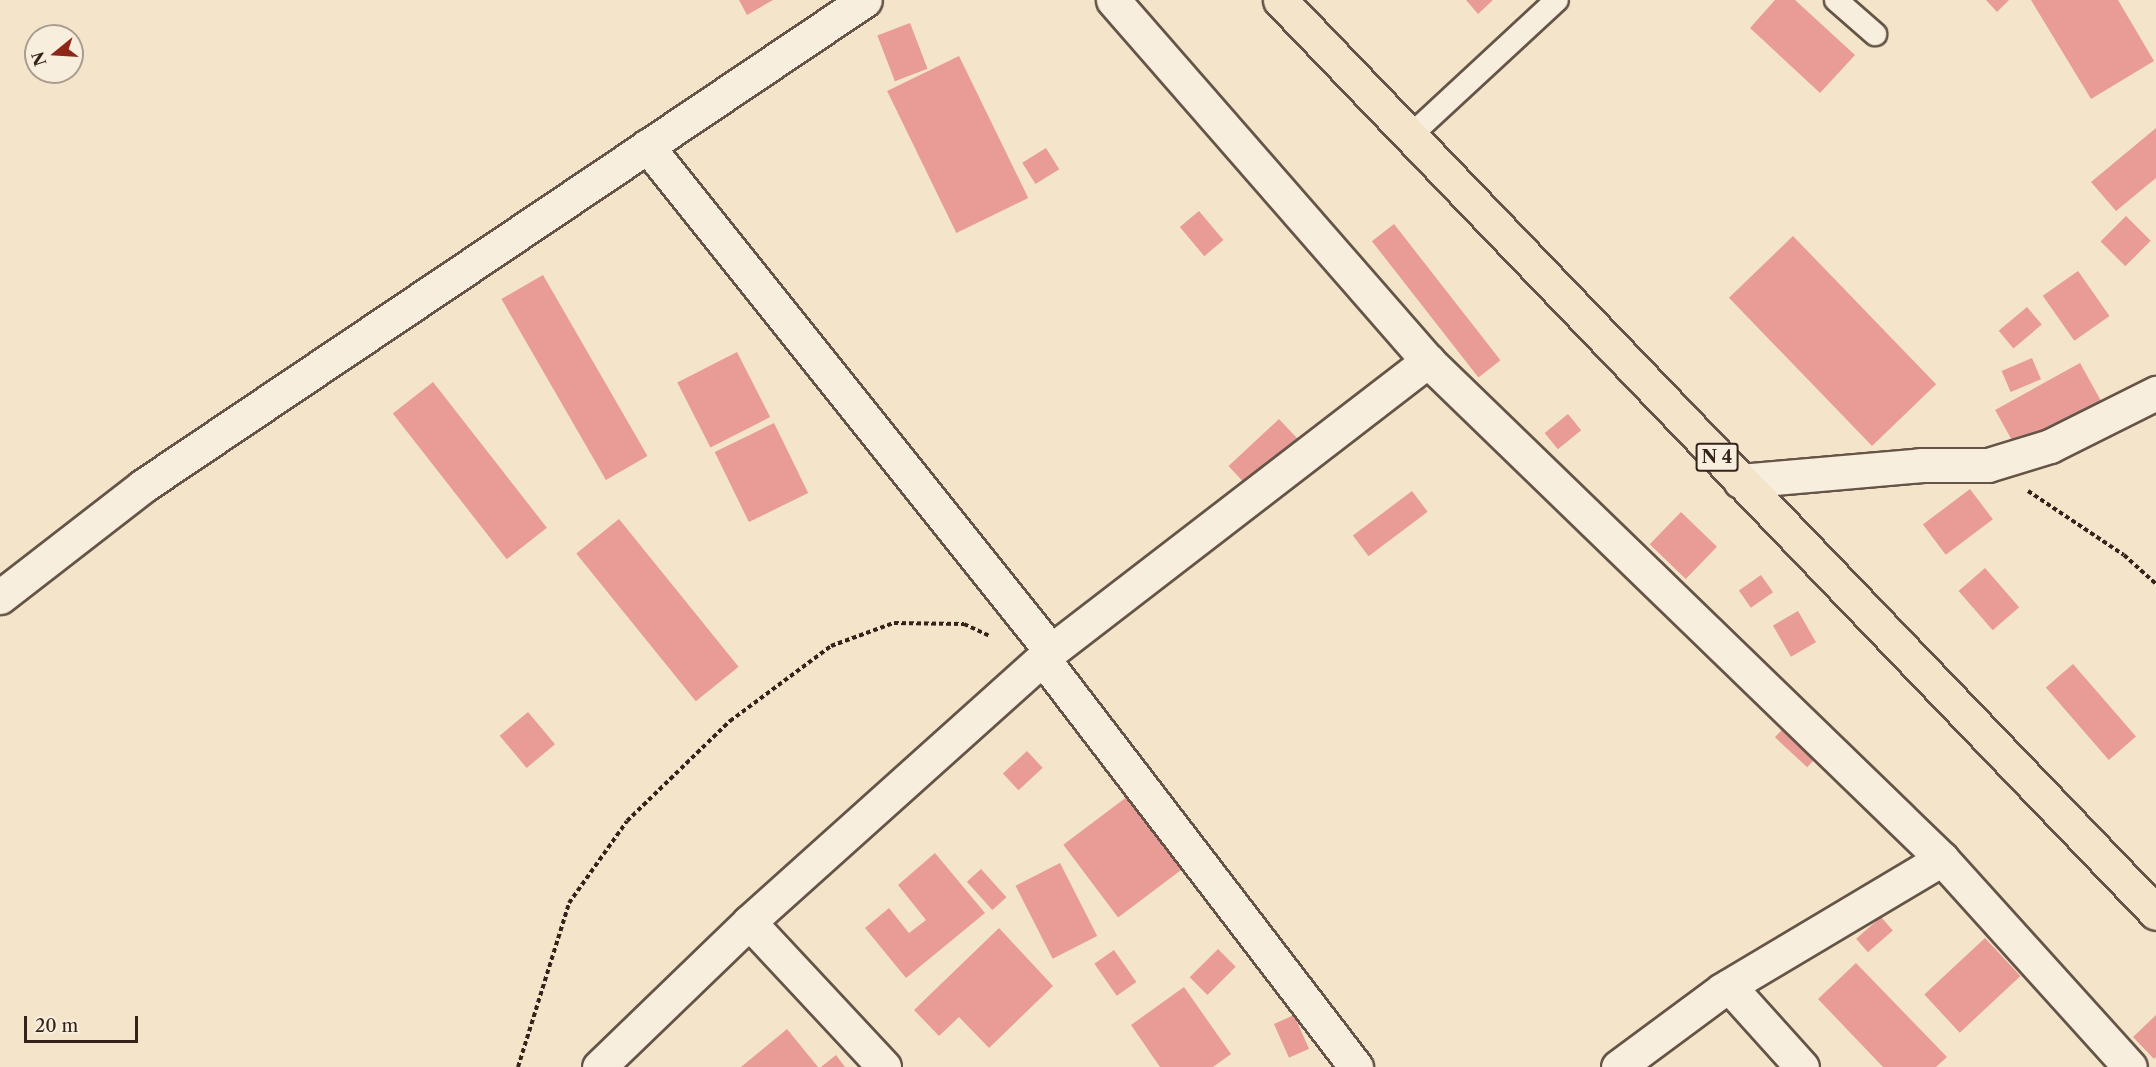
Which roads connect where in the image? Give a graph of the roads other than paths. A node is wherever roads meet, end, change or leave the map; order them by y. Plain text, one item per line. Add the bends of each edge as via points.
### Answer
1 (865, 0) edge
2 (1113, 0) edge
3 (1280, 0) edge
4 (1557, 0) edge
5 (1836, 0) edge
6 (1875, 34) dead end
7 (1410, 136) junction
8 (647, 146) junction
9 (1428, 361) junction
10 (2156, 393) edge
11 (1740, 481) junction
12 (0, 597) edge
13 (1047, 655) junction
14 (1942, 859) junction
15 (2156, 913) edge
16 (749, 922) junction
17 (1730, 986) junction
18 (599, 1067) edge
19 (884, 1067) edge
20 (1356, 1067) edge
21 (1618, 1067) edge
22 (1802, 1067) edge
23 (2130, 1067) edge

1 - 8 street
2 - 9 street
3 - 7 highway, N 4
4 - 7 lane
5 - 6 lane
7 - 11 highway, N 4
8 - 12 street via 143,486
8 - 13 street
9 - 13 street
9 - 14 street
10 - 11 street via 2050,447 1988,465 1922,465
11 - 15 highway, N 4
13 - 16 street
13 - 20 street
14 - 17 street
14 - 23 street
16 - 18 street
16 - 19 street
17 - 21 street
17 - 22 street

